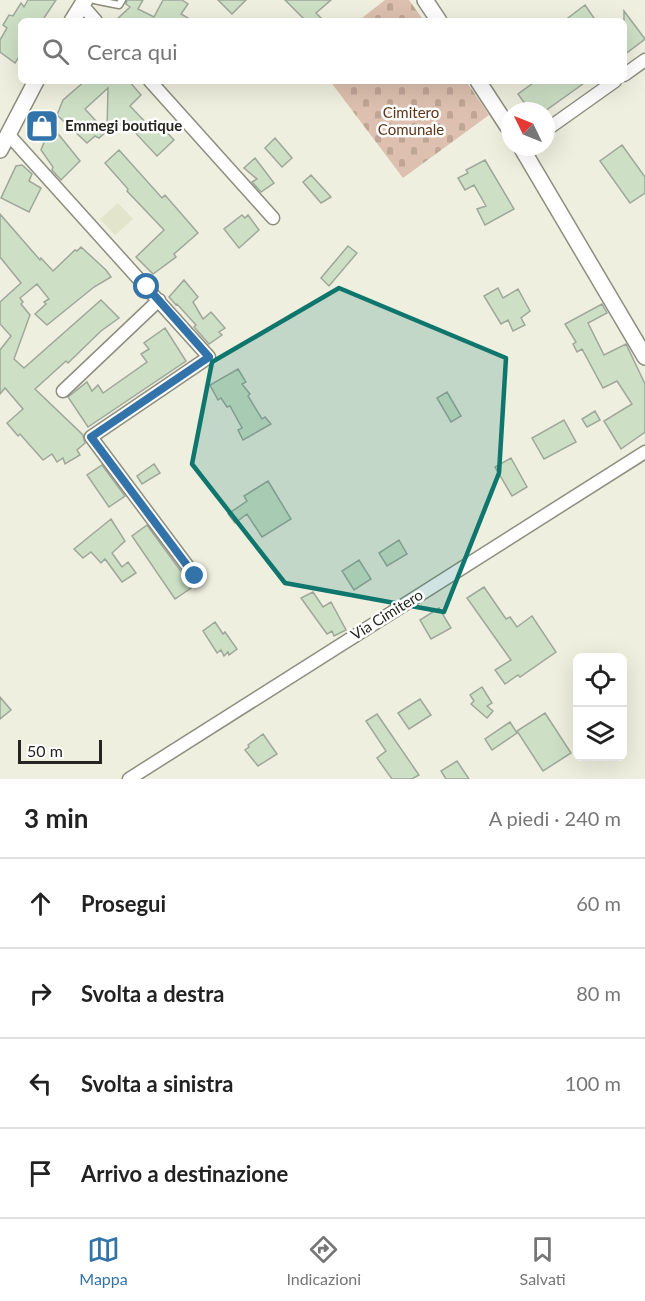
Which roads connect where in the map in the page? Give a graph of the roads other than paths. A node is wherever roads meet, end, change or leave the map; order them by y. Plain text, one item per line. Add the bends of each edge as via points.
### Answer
1 (122, 0) edge
2 (425, 0) edge
3 (87, 2) edge
4 (74, 18) edge
5 (95, 18) edge
6 (437, 18) edge
7 (645, 60) edge
8 (627, 73) edge
9 (34, 84) edge
10 (153, 84) edge
11 (480, 84) edge
12 (611, 84) edge
13 (501, 116) edge
14 (555, 124) edge
15 (8, 134) junction
16 (0, 150) edge
17 (527, 156) edge
18 (273, 218) dead end
19 (159, 300) junction
20 (645, 357) edge
21 (63, 391) dead end
22 (645, 452) edge
23 (195, 576) dead end
24 (129, 779) edge

1 - 3 lane via 119,5
2 - 6 street
3 - 4 street
3 - 5 street
7 - 8 street
9 - 15 street
10 - 18 street
11 - 13 street
12 - 14 street
15 - 16 street
15 - 19 street
17 - 20 street
19 - 21 street
19 - 23 street via 209,357 91,437
22 - 24 street, Via Cimitero

